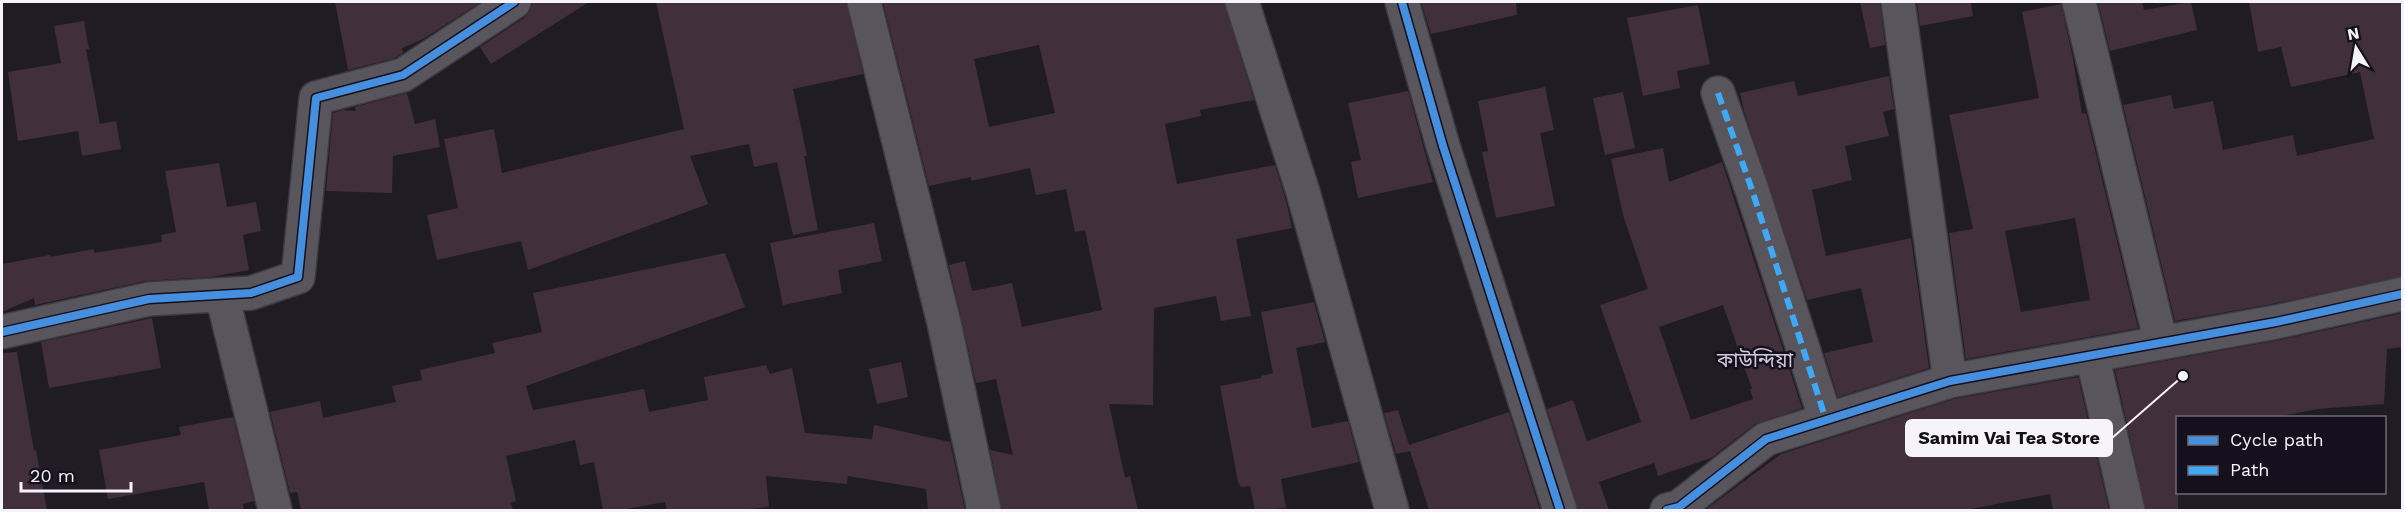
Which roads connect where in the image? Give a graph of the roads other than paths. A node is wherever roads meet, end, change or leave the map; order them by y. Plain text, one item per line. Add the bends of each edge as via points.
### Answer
1 (514, 2) edge
2 (864, 2) edge
3 (1242, 2) edge
4 (1402, 2) edge
5 (1898, 2) edge
6 (2079, 2) edge
7 (1718, 93) dead end
8 (2403, 294) edge
9 (222, 295) junction
10 (2, 332) edge
11 (2161, 343) junction
12 (2092, 355) junction
13 (1950, 381) junction
14 (1826, 420) junction
15 (275, 510) edge
16 (984, 510) edge
17 (1392, 510) edge
18 (1560, 510) edge
19 (1666, 510) edge
20 (2128, 510) edge

1 - 9 street via 404,75 316,98 298,277 250,293
2 - 16 street via 944,323
3 - 17 street via 1303,192
4 - 18 street via 1443,146
5 - 13 street
6 - 11 street
7 - 14 street
8 - 11 street
9 - 10 street via 149,299
9 - 15 street
11 - 12 street
12 - 13 street
12 - 20 street
13 - 14 street
14 - 19 street via 1766,440 1679,507

